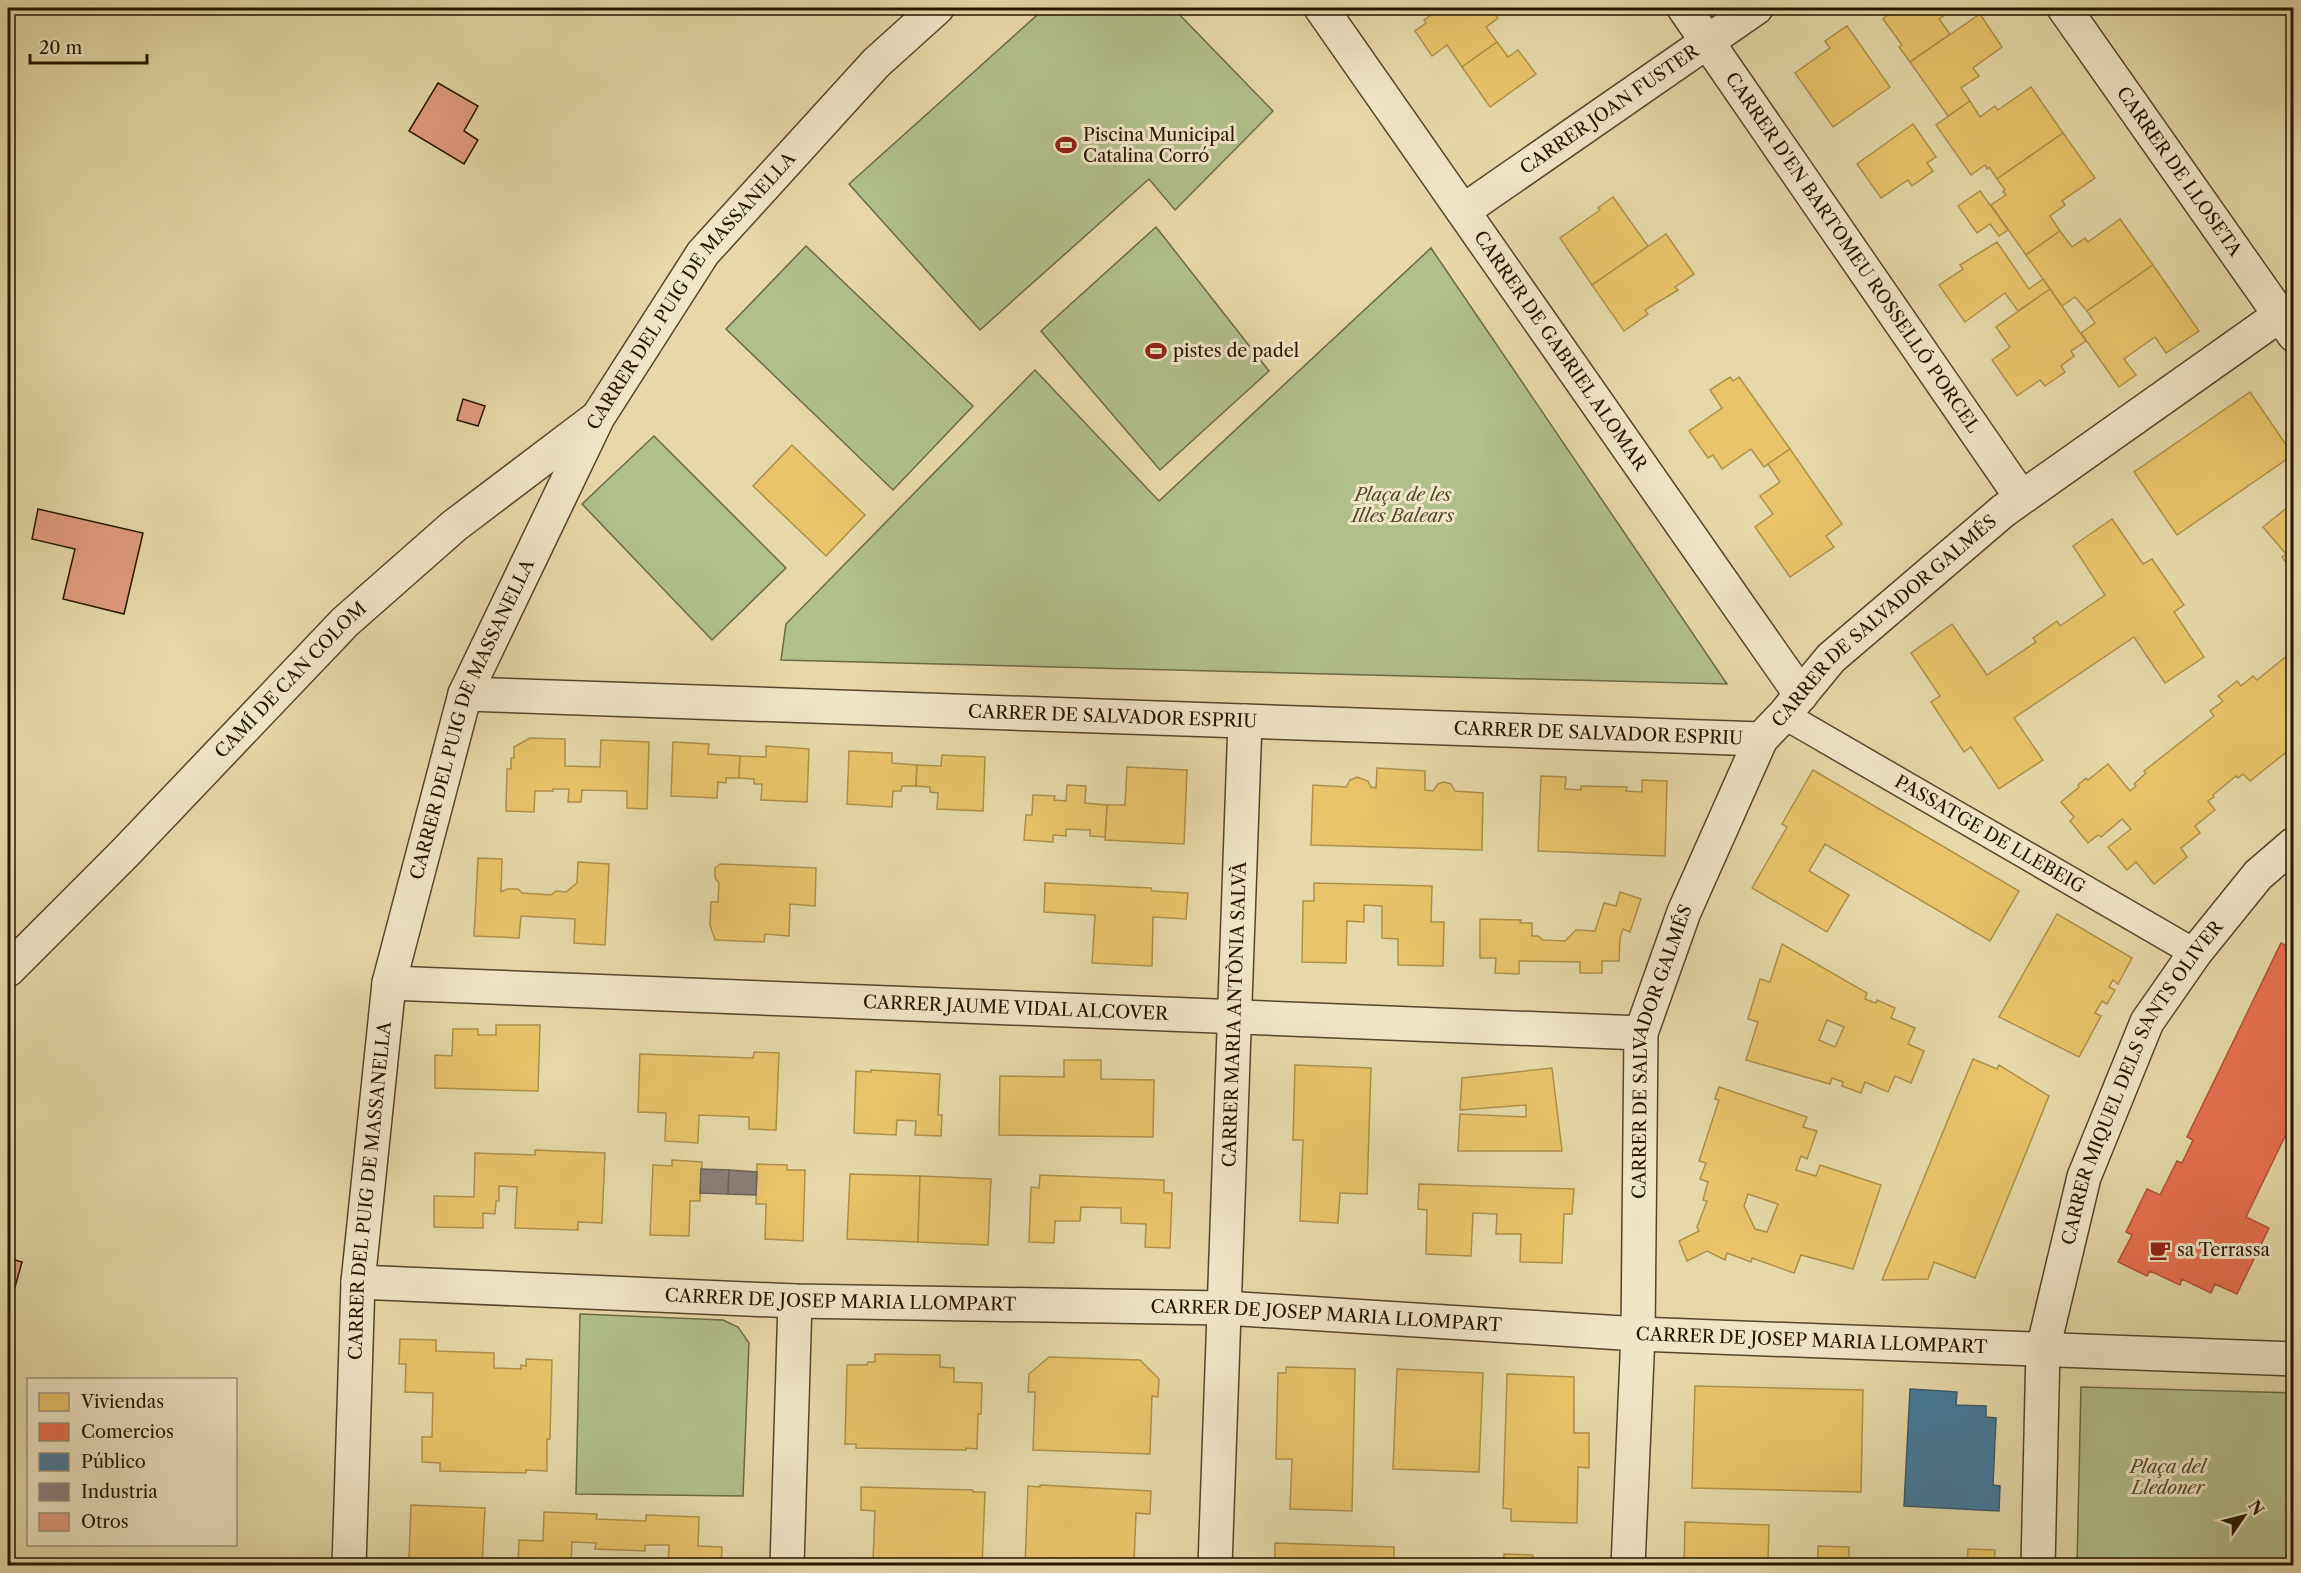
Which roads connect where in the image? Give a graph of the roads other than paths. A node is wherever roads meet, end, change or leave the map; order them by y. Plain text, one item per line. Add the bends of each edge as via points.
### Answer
1 (937, 8) edge
2 (1321, 8) edge
3 (1684, 8) edge
4 (1756, 8) edge
5 (2064, 8) edge
6 (1707, 41) junction
7 (1463, 211) junction
8 (2287, 325) edge
9 (598, 417) junction
10 (2021, 497) junction
11 (465, 694) junction
12 (1793, 705) junction
13 (1245, 721) junction
14 (1761, 740) junction
15 (2294, 844) edge
16 (2195, 953) junction
17 (8, 969) edge
18 (389, 983) junction
19 (1235, 1018) junction
20 (1641, 1033) junction
21 (358, 1282) junction
22 (795, 1301) junction
23 (1225, 1308) junction
24 (1638, 1334) junction
25 (2043, 1349) junction
26 (2294, 1359) edge
27 (349, 1566) edge
28 (787, 1566) edge
29 (1215, 1566) edge
30 (1628, 1566) edge
31 (2038, 1566) edge

1 - 9 street, CARRER DEL PUIG DE MASSANELLA via 876,63 703,253
2 - 7 street, CARRER DE GABRIEL ALOMAR
3 - 6 street, CARRER D'EN BARTOMEU ROSSELLÓ PORCEL
4 - 6 street, CARRER JOAN FUSTER
5 - 8 street, CARRER DE LLOSETA
6 - 7 street, CARRER JOAN FUSTER
6 - 10 street, CARRER D'EN BARTOMEU ROSSELLÓ PORCEL
7 - 12 street, CARRER DE GABRIEL ALOMAR
8 - 10 street, CARRER DE SALVADOR GALMÉS
9 - 11 street, CARRER DEL PUIG DE MASSANELLA
9 - 17 street, CAMÍ DE CAN COLOM via 454,526 345,622 123,855
10 - 12 street, CARRER DE SALVADOR GALMÉS via 1831,658
11 - 13 street, CARRER DE SALVADOR ESPRIU
11 - 18 street, CARRER DEL PUIG DE MASSANELLA
12 - 14 street, CARRER DE SALVADOR GALMÉS
12 - 16 street, PASSATGE DE LLEBEIG
13 - 14 street, CARRER DE SALVADOR ESPRIU
13 - 19 street, CARRER MARIA ANTÒNIA SALVÀ
14 - 20 street, CARRER DE SALVADOR GALMÉS via 1684,912
15 - 16 street, CARRER MIQUEL DELS SANTS OLIVER via 2258,875
16 - 25 street, CARRER MIQUEL DELS SANTS OLIVER via 2147,1022 2084,1178
18 - 19 street, CARRER JAUME VIDAL ALCOVER
18 - 21 street, CARRER DEL PUIG DE MASSANELLA
19 - 20 street, CARRER JAUME VIDAL ALCOVER
19 - 23 street, CARRER MARIA ANTÒNIA SALVÀ
20 - 24 street, CARRER DE SALVADOR GALMÉS
21 - 22 street, CARRER DE JOSEP MARIA LLOMPART
21 - 27 street, CARRER DEL PUIG DE MASSANELLA
22 - 23 street, CARRER DE JOSEP MARIA LLOMPART
22 - 28 street
23 - 24 street, CARRER DE JOSEP MARIA LLOMPART
23 - 29 street, CARRER MARIA ANTÒNIA SALVÀ
24 - 25 street, CARRER DE JOSEP MARIA LLOMPART
24 - 30 street, CARRER DE SALVADOR GALMÉS
25 - 26 street, CARRER DE JOSEP MARIA LLOMPART
25 - 31 street, CARRER MIQUEL DELS SANTS OLIVER

